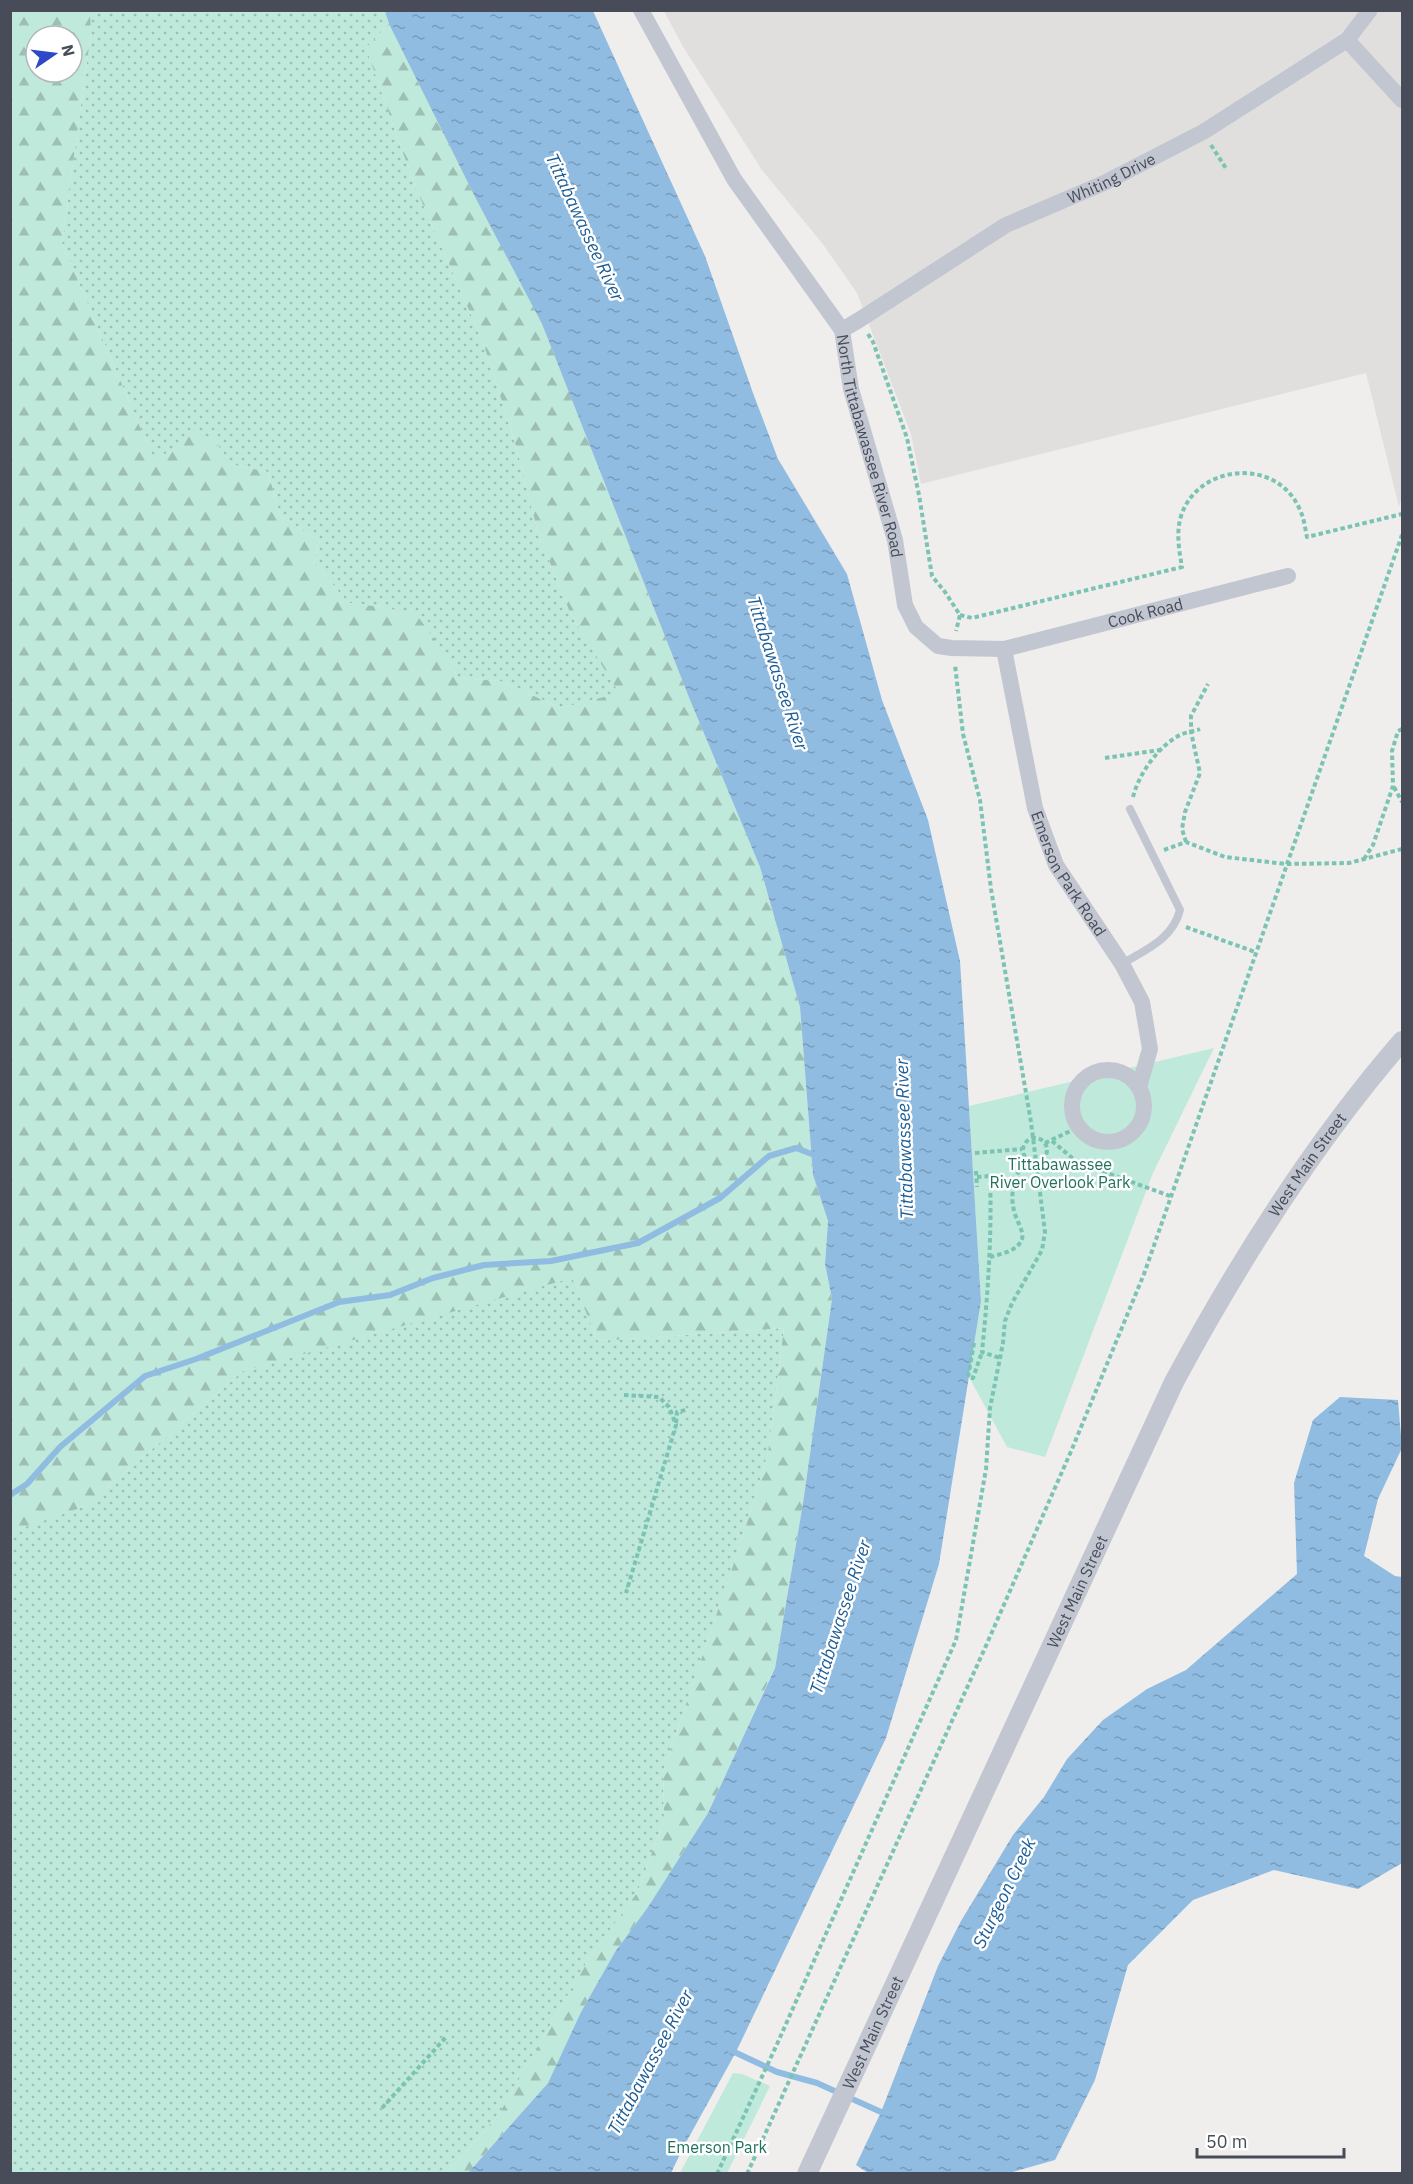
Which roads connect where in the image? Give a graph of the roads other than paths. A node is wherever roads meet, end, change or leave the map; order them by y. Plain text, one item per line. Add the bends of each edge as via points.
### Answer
1 (641, 10) edge
2 (1370, 10) edge
3 (1347, 40) junction
4 (1402, 100) edge
5 (842, 330) junction
6 (1288, 576) dead end
7 (1004, 649) junction
8 (1130, 809) road end
9 (1122, 964) junction
10 (1402, 1041) edge
11 (1139, 1087) junction
12 (807, 2174) edge

1 - 5 street, North Tittabawassee River Road via 734,179
2 - 3 street, Whiting Drive
3 - 4 street
3 - 5 street, Whiting Drive via 1203,132 1104,183 1006,225
5 - 7 street, North Tittabawassee River Road via 851,389 894,540 905,605 916,627 938,646
6 - 7 street, Cook Road
7 - 9 street, Emerson Park Road via 1035,808 1056,865
8 - 9 lane via 1180,910 1177,923 1159,942
9 - 11 street, Emerson Park Road via 1142,1002 1150,1049
10 - 12 street, West Main Street via 1270,1217 1174,1382
11 - 11 street, Emerson Park Road via 1121,1072 1098,1071 1087,1076 1073,1095 1074,1118 1079,1127 1104,1142 1132,1133 1143,1116

